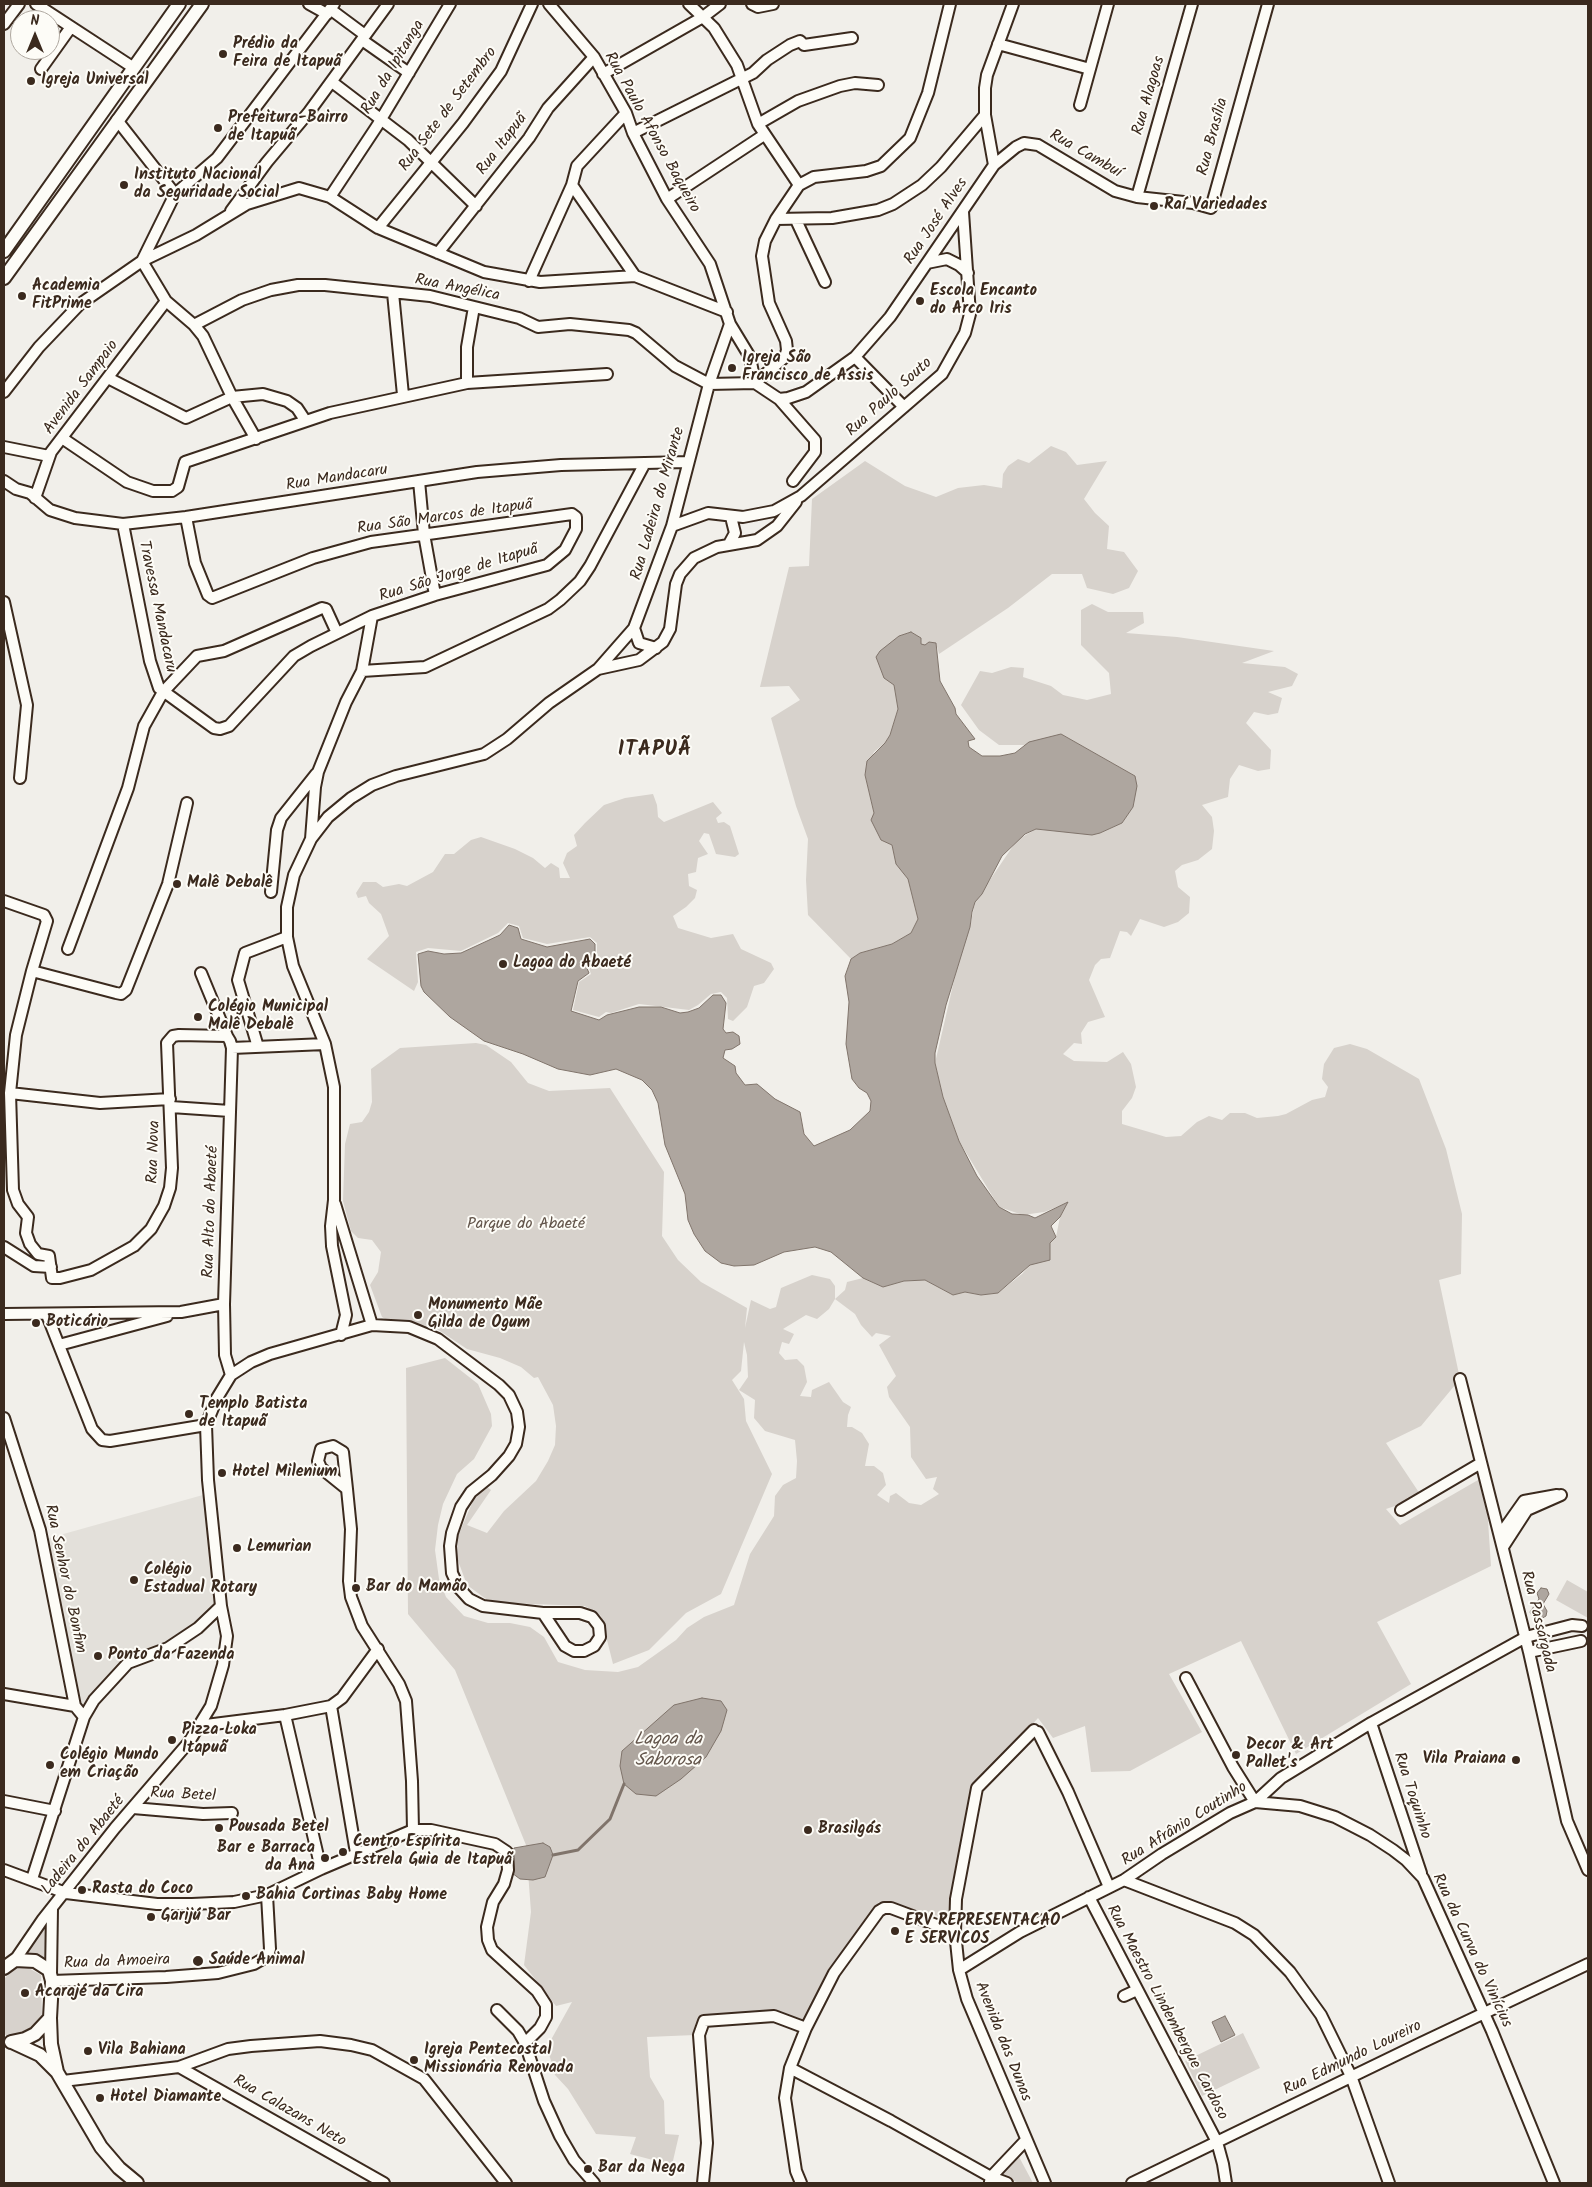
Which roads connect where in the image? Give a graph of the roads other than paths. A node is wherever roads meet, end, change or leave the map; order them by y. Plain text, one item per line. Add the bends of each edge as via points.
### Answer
1 (19, 4) edge
2 (36, 4) edge
3 (179, 4) edge
4 (202, 4) edge
5 (309, 4) edge
6 (388, 4) edge
7 (450, 4) edge
8 (532, 4) edge
9 (549, 4) edge
10 (689, 4) edge
11 (720, 4) edge
12 (773, 4) edge
13 (950, 4) edge
14 (1013, 4) edge
15 (1108, 4) edge
16 (1192, 4) edge
17 (1268, 4) edge
18 (755, 6) edge
19 (330, 9) edge
20 (703, 17) junction
21 (4, 24) edge
22 (71, 27) junction
23 (364, 38) junction
24 (852, 38) dead end
25 (998, 44) junction
26 (594, 57) junction
27 (134, 68) junction
28 (41, 69) dead end
29 (1090, 69) junction
30 (409, 73) junction
31 (604, 74) junction
32 (743, 77) junction
33 (332, 82) junction
34 (878, 84) dead end
35 (1080, 104) dead end
36 (626, 114) junction
37 (985, 115) junction
38 (381, 118) junction
39 (117, 120) junction
40 (758, 124) junction
41 (633, 133) junction
42 (764, 135) junction
43 (430, 162) junction
44 (994, 165) junction
45 (572, 185) junction
46 (799, 185) junction
47 (175, 194) junction
48 (330, 196) junction
49 (1137, 197) junction
50 (667, 199) junction
51 (476, 206) junction
52 (963, 212) junction
53 (225, 217) junction
54 (776, 219) junction
55 (796, 220) junction
56 (378, 228) junction
57 (4, 251) edge
58 (438, 253) junction
59 (142, 261) junction
60 (928, 263) junction
61 (968, 273) junction
62 (635, 276) junction
63 (4, 278) edge
64 (529, 281) junction
65 (825, 282) dead end
66 (393, 293) junction
67 (166, 301) junction
68 (474, 307) junction
69 (727, 312) junction
70 (730, 324) junction
71 (194, 325) junction
72 (854, 358) junction
73 (607, 374) dead end
74 (108, 378) junction
75 (468, 383) junction
76 (755, 383) junction
77 (709, 384) junction
78 (4, 392) edge
79 (403, 396) junction
80 (232, 397) junction
81 (779, 399) junction
82 (904, 407) junction
83 (305, 420) junction
84 (62, 438) junction
85 (256, 439) junction
86 (4, 447) edge
87 (49, 456) junction
88 (687, 462) junction
89 (645, 463) junction
90 (4, 481) edge
91 (419, 481) junction
92 (793, 481) dead end
93 (801, 496) junction
94 (36, 498) junction
95 (731, 516) junction
96 (186, 517) junction
97 (123, 524) junction
98 (672, 526) junction
99 (424, 534) junction
100 (729, 544) junction
101 (555, 559) joint
102 (435, 595) junction
103 (4, 602) edge
104 (372, 616) junction
105 (634, 628) junction
106 (337, 633) junction
107 (656, 648) junction
108 (598, 669) junction
109 (362, 671) junction
110 (163, 692) junction
111 (214, 728) joint
112 (318, 772) junction
113 (20, 778) dead end
114 (187, 803) dead end
115 (311, 839) junction
116 (271, 892) dead end
117 (4, 901) edge
118 (286, 937) junction
119 (68, 949) dead end
120 (32, 971) junction
121 (201, 973) dead end
122 (227, 1036) junction
123 (325, 1044) junction
124 (258, 1047) junction
125 (232, 1048) junction
126 (7, 1080) edge
127 (10, 1093) junction
128 (170, 1103) junction
129 (8, 1110) edge
130 (230, 1111) junction
131 (9, 1162) edge
132 (334, 1200) junction
133 (348, 1240) junction
134 (332, 1246) junction
135 (4, 1247) edge
136 (51, 1272) junction
137 (224, 1304) junction
138 (181, 1312) junction
139 (4, 1314) edge
140 (46, 1315) junction
141 (372, 1325) junction
142 (341, 1335) junction
143 (59, 1345) junction
144 (231, 1375) junction
145 (1460, 1379) dead end
146 (4, 1418) edge
147 (206, 1425) junction
148 (1482, 1463) junction
149 (348, 1489) dead end
150 (1401, 1510) dead end
151 (1500, 1535) junction
152 (1503, 1546) junction
153 (221, 1606) junction
154 (542, 1613) junction
155 (1582, 1626) dead end
156 (1526, 1637) junction
157 (1581, 1641) dead end
158 (378, 1649) junction
159 (1529, 1652) junction
160 (1186, 1678) dead end
161 (4, 1694) edge
162 (75, 1706) junction
163 (331, 1706) junction
164 (285, 1715) junction
165 (84, 1717) junction
166 (1371, 1723) junction
167 (198, 1726) junction
168 (4, 1802) edge
169 (1255, 1802) junction
170 (133, 1808) junction
171 (55, 1811) junction
172 (232, 1813) dead end
173 (413, 1830) junction
174 (356, 1853) junction
175 (321, 1869) junction
176 (4, 1870) edge
177 (1588, 1870) edge
178 (1422, 1878) junction
179 (32, 1879) junction
180 (1124, 1880) junction
181 (1108, 1886) junction
182 (66, 1893) junction
183 (267, 1895) junction
184 (1089, 1896) junction
185 (52, 1909) junction
186 (955, 1932) junction
187 (15, 1960) junction
188 (1588, 1964) edge
189 (4, 1968) edge
190 (959, 1970) junction
191 (51, 1978) junction
192 (1137, 1990) junction
193 (1124, 1996) dead end
194 (497, 2010) dead end
195 (1484, 2014) junction
196 (50, 2018) junction
197 (806, 2028) junction
198 (7, 2043) edge
199 (525, 2043) junction
200 (179, 2067) junction
201 (790, 2068) junction
202 (60, 2076) junction
203 (1351, 2076) junction
204 (1026, 2140) junction
205 (1217, 2142) junction
206 (990, 2180) edge
207 (138, 2183) edge
208 (384, 2183) edge
209 (506, 2183) edge
210 (594, 2183) edge
211 (703, 2183) edge
212 (800, 2183) edge
213 (1007, 2183) edge
214 (1046, 2183) edge
215 (1132, 2183) edge
216 (1226, 2183) edge
217 (1389, 2183) edge
218 (1554, 2183) edge

1 - 21 street
2 - 22 street
3 - 27 main road
4 - 39 main road
5 - 19 street
6 - 23 street
7 - 30 street, Rua da Ipitanga
8 - 43 street, Rua Sete de Setembro via 507,62
9 - 26 street, Rua Paulo Afonso Baqueiro
10 - 20 street
11 - 20 street
12 - 18 street
13 - 46 street via 928,93 910,138 882,166 814,177
14 - 25 street
15 - 29 street
16 - 49 street, Rua Alagoas
17 - 49 street, Rua Brasília via 1211,208
19 - 23 street
19 - 47 street via 217,158
20 - 31 street
20 - 32 street via 714,28
22 - 27 street
22 - 28 street
23 - 30 street
23 - 33 street
24 - 32 street via 804,45 798,42
25 - 29 street
25 - 37 street via 986,75
26 - 31 street, Rua Paulo Afonso Baqueiro
26 - 51 street, Rua Itapuã via 548,108 530,138
27 - 57 main road
29 - 35 street
30 - 38 street, Rua da Ipitanga
31 - 36 street, Rua Paulo Afonso Baqueiro
32 - 40 street
32 - 41 street
33 - 38 street
33 - 53 street
34 - 40 street via 840,86 798,101
36 - 41 street, Rua Paulo Afonso Baqueiro
36 - 45 street via 577,166
37 - 44 street
37 - 55 street via 941,167 922,185 893,204 855,214
38 - 43 street
38 - 48 street, Rua da Ipitanga
39 - 47 street
39 - 63 main road
40 - 42 street
41 - 50 street, Rua Paulo Afonso Baqueiro
42 - 46 street
42 - 50 street
43 - 51 street
43 - 56 street, Rua Sete de Setembro
44 - 49 street, Rua Cambuí via 1016,147 1032,143 1104,186
44 - 52 street, Rua José Alves
45 - 62 street
45 - 64 street
46 - 54 street
47 - 59 street
48 - 53 street via 291,189 247,204
48 - 56 street
50 - 69 street, Rua Paulo Afonso Baqueiro via 710,264
51 - 58 street, Rua Itapuã
52 - 60 street, Rua José Alves
52 - 61 street, Rua Paulo Souto
53 - 59 street
54 - 55 street
54 - 76 street via 765,241 762,256 769,302 787,350 785,357
55 - 65 street
56 - 58 street
58 - 64 street via 484,272
59 - 67 street
59 - 78 street via 80,304
60 - 61 street via 947,260 959,264
60 - 72 street, Rua José Alves via 890,317
61 - 82 street, Rua Paulo Souto via 970,314 966,333 942,374
62 - 64 street
62 - 69 street
66 - 68 street, Rua Angélica via 430,296
66 - 71 street, Rua Angélica via 325,284 298,285 242,300
66 - 79 street
67 - 71 street
67 - 74 street, Avenida Sampaio
68 - 75 street via 467,347
68 - 77 street, Rua Angélica via 519,318 538,327 570,324 633,331 676,366
69 - 70 street
70 - 76 street via 750,357
70 - 77 street, Rua Ladeira do Mirante
71 - 80 street via 214,355
72 - 81 street, Rua José Alves via 806,392
72 - 82 street
73 - 75 street
74 - 80 street via 186,418
74 - 84 street, Avenida Sampaio
75 - 79 street
76 - 77 street, Rua Angélica
76 - 81 street
77 - 88 street, Rua Ladeira do Mirante
79 - 83 street
80 - 83 street via 263,394 287,401
80 - 85 street
81 - 92 street via 815,440 815,452
82 - 93 street, Rua Paulo Souto
83 - 85 street
84 - 85 street via 127,482 153,491 177,489 184,464
84 - 87 street, Avenida Sampaio
86 - 87 street, Avenida Sampaio
87 - 94 street
88 - 89 street, Rua Mandacaru
88 - 98 street, Rua Ladeira do Mirante
89 - 91 street, Rua Mandacaru via 505,470
89 - 109 street via 590,566 560,600 425,667
90 - 94 street, Rua Mandacaru
91 - 96 street, Rua Mandacaru
91 - 99 street
93 - 95 street, Rua Paulo Souto via 774,511 743,518
93 - 100 street, Rua Paulo Souto via 777,526 758,540
94 - 97 street, Rua Mandacaru via 50,510 75,518
95 - 98 street, Rua Paulo Souto via 708,513
95 - 100 street via 735,533
96 - 97 street, Rua Mandacaru
96 - 99 street, Rua São Marcos de Itapuã via 198,571 212,598 313,558 371,542
97 - 110 street, Travessa Mandacaru via 150,661
98 - 105 street, Rua Ladeira do Mirante
99 - 101 street, Rua São Marcos de Itapuã via 572,514 576,517 575,535
99 - 102 street
100 - 107 street, Rua Paulo Souto via 704,552 686,566 676,584 668,635
101 - 102 street, Rua São Jorge de Itapuã via 547,565
102 - 104 street, Rua São Jorge de Itapuã
103 - 113 street via 27,705
104 - 106 street, Rua São Jorge de Itapuã
104 - 109 street, Rua São Jorge de Itapuã
105 - 107 street via 638,643
105 - 108 street, Rua Ladeira do Mirante
106 - 110 street via 326,609 322,608 224,651 197,656
106 - 111 street, Rua São Jorge de Itapuã via 294,656 229,726
107 - 108 street, Rua Paulo Souto via 639,660
108 - 115 street, Rua Ladeira do Mirante via 484,754 396,776 365,789 328,817
109 - 112 street, Rua São Jorge de Itapuã
110 - 111 street, Travessa Mandacaru
110 - 119 street via 144,726 128,788
112 - 115 street, Rua São Jorge de Itapuã
112 - 116 street via 281,818
114 - 120 street via 168,884 123,993
115 - 118 street, Rua Ladeira do Mirante via 290,890
117 - 120 street via 44,915 47,924
118 - 123 street, Rua Ladeira do Mirante via 305,1000
118 - 124 street via 245,953 238,980
120 - 126 street
121 - 122 street
122 - 125 street
122 - 128 street, Rua Nova via 179,1035 169,1039
123 - 124 street
123 - 132 street, Rua Ladeira do Mirante via 334,1087
124 - 125 street
125 - 130 street, Rua Alto do Abaeté
126 - 127 street
127 - 128 street via 100,1103
127 - 129 street
128 - 130 street, Rua Nova
128 - 136 street, Rua Nova via 170,1188 151,1229 134,1246 100,1266 60,1278
129 - 131 street
130 - 137 street, Rua Alto do Abaeté
131 - 136 street via 13,1190 28,1217 27,1238 38,1254 49,1256
132 - 133 street, Rua Ladeira do Mirante
132 - 134 street, Rua Ladeira do Mirante
133 - 134 street
133 - 141 street, Rua Ladeira do Mirante
134 - 142 street, Rua Ladeira do Mirante via 345,1307
135 - 136 street via 34,1266
137 - 138 street
137 - 144 street, Rua Alto do Abaeté via 225,1355
138 - 140 street
138 - 143 street
139 - 140 street
140 - 143 street
141 - 142 street, Ladeira do Abaeté
141 - 154 street, Ladeira do Abaeté via 409,1327 438,1339 509,1396 517,1412 516,1444 509,1456 471,1492 461,1507 452,1533 450,1560 459,1588 469,1599 500,1610
142 - 144 street, Ladeira do Abaeté via 270,1354
143 - 147 street via 92,1429 102,1440
144 - 147 street, Ladeira do Abaeté
145 - 148 street, Rua Passárgada
146 - 162 street, Rua Senhor do Bonfim via 40,1530
147 - 153 street, Ladeira do Abaeté via 208,1480
148 - 150 street
148 - 151 street, Rua Passárgada
149 - 158 street via 351,1597 362,1626
151 - 152 street, Rua Passárgada
151 - 152 street via 1524,1501 1561,1495 1527,1510
152 - 156 street, Rua Passárgada
153 - 165 street via 175,1644 128,1663 94,1700
153 - 167 street, Ladeira do Abaeté via 227,1636 223,1665 211,1706
154 - 154 street, Ladeira do Abaeté via 565,1646 574,1651 594,1646 600,1637 599,1626 592,1617 580,1613
155 - 156 street, Rua Afrânio Coutinho via 1572,1625
156 - 159 street, Rua Passárgada
156 - 166 street, Rua Afrânio Coutinho
157 - 159 street
158 - 163 street via 342,1698
158 - 173 street via 406,1701
159 - 177 street, Rua Passárgada via 1564,1812
160 - 169 street
161 - 162 street
162 - 165 street, Rua Senhor do Bonfim
163 - 164 street
163 - 174 street
164 - 167 street
164 - 175 street
165 - 171 street
166 - 169 street, Rua Afrânio Coutinho via 1281,1778
166 - 178 street, Rua Toquinho
167 - 170 street, Ladeira do Abaeté via 189,1742
168 - 171 street
169 - 178 street, Rua da Curva do Vinícius via 1300,1806 1335,1817 1393,1850
169 - 180 street, Rua Afrânio Coutinho via 1230,1813
170 - 172 street, Rua Betel via 196,1814
170 - 182 street, Ladeira do Abaeté
171 - 179 street
173 - 174 street
173 - 199 street via 432,1830 495,1844 508,1852 508,1870 493,1902 487,1927 488,1940 497,1956 537,1991 546,2005 546,2017
174 - 175 street
175 - 183 street
176 - 179 street
178 - 195 street, Rua da Curva do Vinícius
179 - 182 street
180 - 181 street, Rua Afrânio Coutinho
180 - 203 street via 1218,1914 1271,1950 1321,2015
181 - 184 street, Rua Afrânio Coutinho
181 - 186 street, Avenida das Dunas via 1068,1792 1036,1731 977,1788 956,1899
182 - 183 street via 157,1904 234,1902
182 - 185 street, Ladeira do Abaeté
183 - 191 street, Rua da Amoeira via 270,1949 268,1956 254,1964 218,1973 192,1975
184 - 190 street, Rua Afrânio Coutinho via 1020,1932
184 - 192 street, Rua Maestro Lindembergue Cardoso
185 - 187 street, Ladeira do Abaeté
185 - 191 street, Ladeira do Abaeté
186 - 190 street, Avenida das Dunas
186 - 197 street via 891,1908 879,1912 834,1972
187 - 189 main road
187 - 191 main road via 35,1961 44,1966
188 - 195 street, Rua Edmundo Loureiro
190 - 204 street, Avenida das Dunas via 978,2028
191 - 196 main road
192 - 193 street
192 - 205 street, Rua Maestro Lindembergue Cardoso
194 - 199 street
195 - 203 street, Rua Edmundo Loureiro
195 - 218 street, Rua da Curva do Vinícius
196 - 198 main road via 34,2034
196 - 202 main road via 51,2044
197 - 201 street
197 - 211 street via 774,2016 704,2021 699,2035 707,2143
198 - 202 main road via 40,2055
199 - 210 street via 544,2101 560,2136 574,2160
200 - 202 street
200 - 208 street, Rua Calazans Neto
200 - 209 street via 228,2049 261,2045 320,2042 372,2050 424,2079
201 - 206 street
201 - 212 street via 785,2098 787,2123
202 - 207 main road via 101,2147
203 - 205 street, Rua Edmundo Loureiro
203 - 217 street
204 - 206 street
204 - 214 street, Avenida das Dunas
205 - 215 street, Rua Edmundo Loureiro
205 - 216 street, Rua Maestro Lindembergue Cardoso
206 - 213 street

